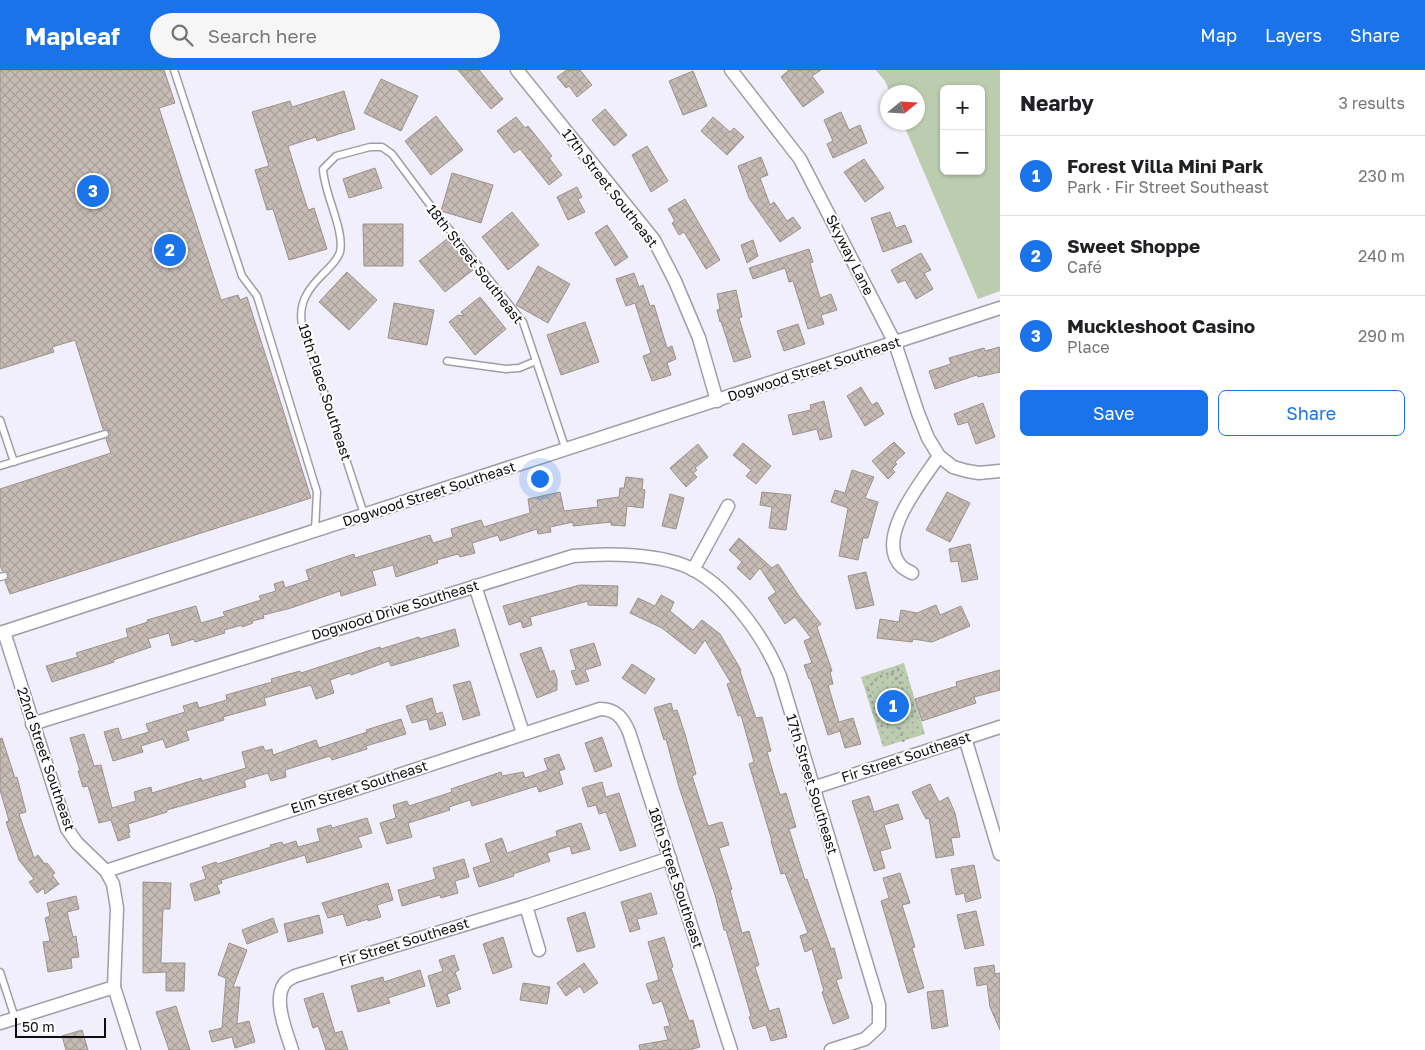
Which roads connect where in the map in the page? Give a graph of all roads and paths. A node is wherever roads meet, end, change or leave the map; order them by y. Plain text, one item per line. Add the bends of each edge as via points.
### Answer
1 (174, 70) edge
2 (517, 70) edge
3 (731, 70) edge
4 (382, 147) joint
5 (1000, 308) edge
6 (895, 343) junction
7 (447, 361) dead end
8 (536, 361) junction
9 (717, 401) junction
10 (0, 420) edge
11 (105, 434) dead end
12 (566, 450) junction
13 (939, 456) junction
14 (14, 462) junction
15 (0, 466) edge
16 (1000, 471) edge
17 (728, 506) dead end
18 (364, 514) junction
19 (315, 530) junction
20 (693, 570) junction
21 (912, 573) dead end
22 (474, 586) junction
23 (2, 632) edge
24 (892, 673) junction
25 (899, 678) junction
26 (613, 711) joint
27 (897, 721) junction
28 (32, 724) junction
29 (1000, 727) edge
30 (523, 733) junction
31 (965, 738) junction
32 (904, 743) dead end
33 (813, 788) junction
34 (1000, 854) edge
35 (670, 858) junction
36 (106, 871) junction
37 (526, 906) junction
38 (539, 950) dead end
39 (0, 972) edge
40 (114, 987) junction
41 (15, 1018) junction
42 (0, 1023) edge
43 (134, 1050) edge
44 (292, 1050) edge
45 (732, 1050) edge
46 (831, 1050) edge

1 - 19 lane via 242,276 256,296 317,492
2 - 9 street, 17th Street Southeast via 654,240 699,338
3 - 6 street, Skyway Lane via 800,159
4 - 8 lane, 18th Street Southeast via 392,154 523,322
4 - 18 lane, 19th Place Southeast via 336,156 323,169 340,236 340,252 333,264 315,281 300,312
5 - 6 street, Dogwood Street Southeast
6 - 9 street, Dogwood Street Southeast
6 - 13 street, Skyway Lane via 918,413
7 - 8 lane via 506,369
8 - 12 lane, 18th Street Southeast
9 - 12 street, Dogwood Street Southeast
10 - 14 lane
11 - 14 lane
12 - 18 street, Dogwood Street Southeast
13 - 16 street via 967,472
13 - 21 street via 896,524 893,542 896,555 901,566
14 - 15 lane
17 - 20 street
18 - 19 street, Dogwood Street Southeast
19 - 23 street, Dogwood Street Southeast
20 - 22 street, Dogwood Drive Southeast via 651,557 596,554 573,556
20 - 33 street, 17th Street Southeast via 733,603 770,653 780,676
22 - 28 street, Dogwood Drive Southeast
22 - 30 street
23 - 28 street, 22nd Street Southeast
24 - 25 path via 894,678
24 - 25 path via 899,670
24 - 27 path via 877,678 868,693 880,725
25 - 27 path via 902,690 913,704 915,715
26 - 30 street, Elm Street Southeast via 600,709
26 - 35 street, 18th Street Southeast via 625,722 629,732
27 - 32 path
28 - 36 street, 22nd Street Southeast via 67,829 77,844
29 - 31 street, Fir Street Southeast
30 - 36 street, Elm Street Southeast
31 - 33 street, Fir Street Southeast
31 - 34 street
33 - 46 street, 17th Street Southeast via 879,1005 879,1026 865,1039
35 - 37 street, Fir Street Southeast
35 - 45 street, 18th Street Southeast
36 - 40 street, 22nd Street Southeast via 116,899
37 - 38 street
37 - 44 street, Fir Street Southeast via 295,976 284,984 280,996 280,1008
39 - 41 lane
40 - 41 street
40 - 43 street, 22nd Street Southeast
41 - 42 street

